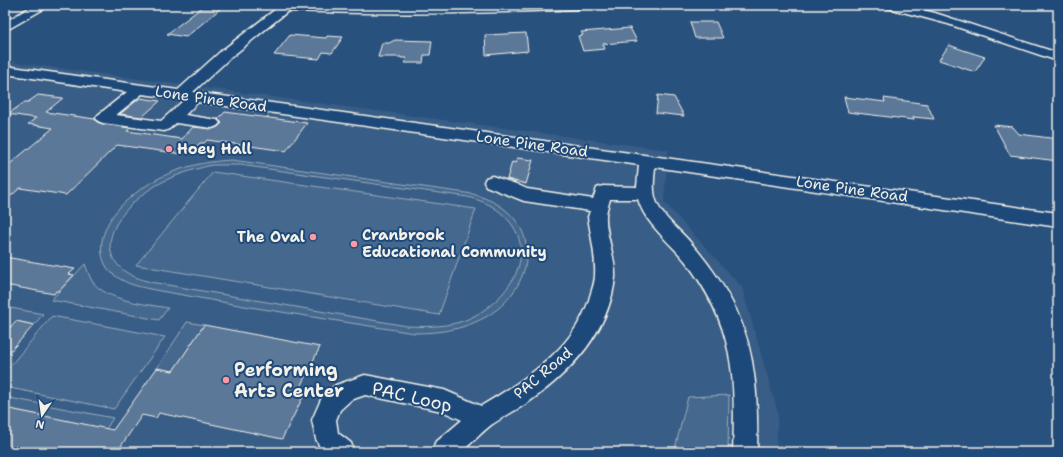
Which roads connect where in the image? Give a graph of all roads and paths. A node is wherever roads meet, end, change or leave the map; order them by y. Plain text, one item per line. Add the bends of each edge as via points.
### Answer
1 (43, 5) edge
2 (578, 5) edge
3 (888, 5) edge
4 (287, 6) edge
5 (5, 27) edge
6 (1058, 57) edge
7 (5, 70) edge
8 (139, 89) junction
9 (188, 96) junction
10 (174, 118) junction
11 (212, 123) dead end
12 (648, 161) junction
13 (492, 182) dead end
14 (645, 193) junction
15 (599, 206) junction
16 (1058, 220) edge
17 (482, 418) junction
18 (342, 452) edge
19 (444, 452) edge
20 (745, 452) edge

1 - 5 street
2 - 4 street via 408,10
3 - 6 street via 988,32
4 - 9 street via 225,55
7 - 8 street, Lone Pine Road
8 - 9 street, Lone Pine Road
8 - 10 street via 103,118 164,126
9 - 10 street
9 - 12 street, Lone Pine Road
10 - 11 street
12 - 14 street
12 - 16 street, Lone Pine Road
13 - 15 street via 524,195
14 - 15 street via 603,192
14 - 20 street via 655,214 708,278 731,320 745,384
15 - 17 street, PAC Road via 597,217 605,277 597,310 586,332 556,366 522,393
17 - 18 street, PAC Loop via 444,401 365,385 344,392 331,403 324,420 328,439
17 - 19 street, PAC Road

